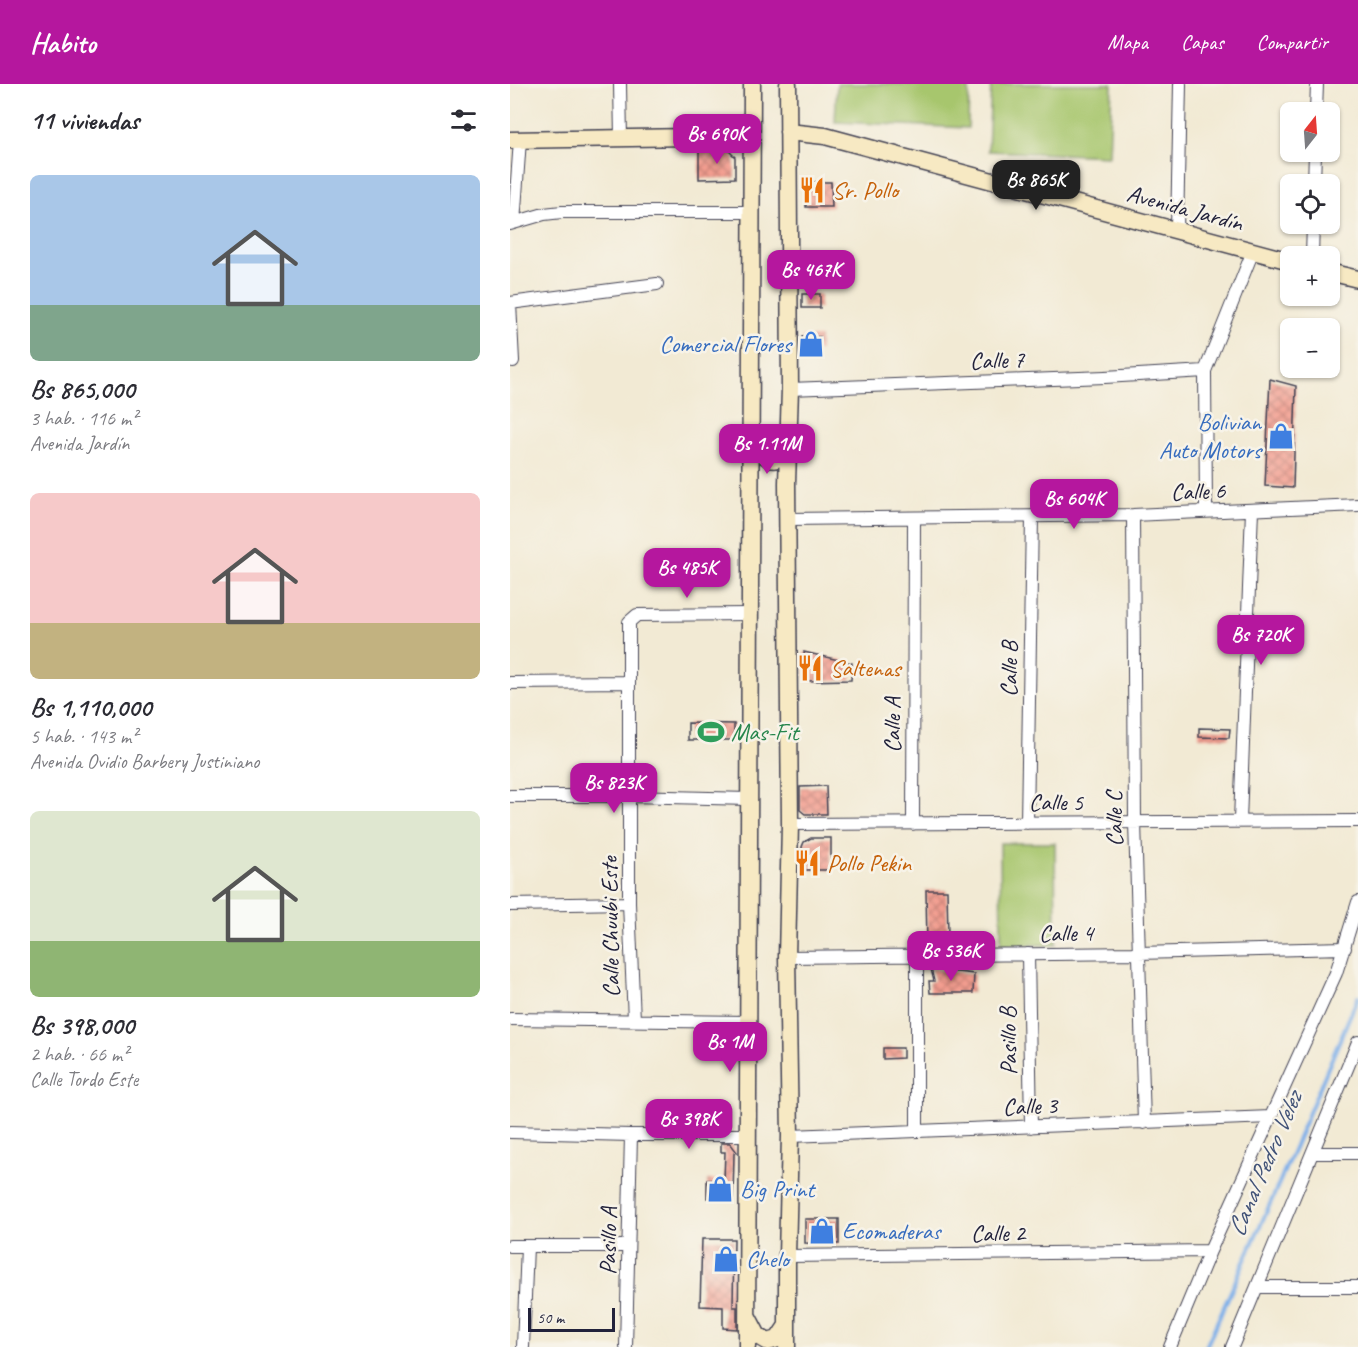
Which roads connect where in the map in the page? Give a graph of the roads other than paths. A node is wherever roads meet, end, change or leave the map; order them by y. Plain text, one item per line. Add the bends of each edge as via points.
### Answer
1 (620, 84) edge
2 (752, 84) edge
3 (788, 84) edge
4 (1180, 84) edge
5 (1317, 84) edge
6 (1317, 102) edge
7 (788, 132) junction
8 (751, 136) junction
9 (621, 139) junction
10 (515, 140) edge
11 (753, 212) junction
12 (512, 223) edge
13 (1177, 230) junction
14 (1253, 251) junction
15 (1280, 258) edge
16 (1340, 275) edge
17 (1358, 279) edge
18 (657, 284) dead end
19 (510, 303) edge
20 (513, 361) dead end
21 (1204, 371) junction
22 (790, 389) junction
23 (752, 431) junction
24 (790, 443) junction
25 (752, 478) junction
26 (788, 483) junction
27 (1358, 505) edge
28 (1252, 510) junction
29 (1206, 511) junction
30 (1133, 515) junction
31 (1032, 516) junction
32 (788, 519) junction
33 (914, 519) junction
34 (750, 614) junction
35 (629, 682) junction
36 (510, 683) edge
37 (510, 796) edge
38 (629, 796) junction
39 (749, 799) junction
40 (1358, 820) edge
41 (1240, 821) junction
42 (1135, 822) junction
43 (1027, 823) junction
44 (790, 824) junction
45 (913, 824) junction
46 (1358, 902) edge
47 (629, 903) junction
48 (510, 905) edge
49 (1346, 948) junction
50 (1138, 953) junction
51 (1028, 954) junction
52 (917, 956) junction
53 (787, 957) junction
54 (510, 1019) edge
55 (634, 1020) junction
56 (748, 1022) junction
57 (1358, 1042) edge
58 (1271, 1117) junction
59 (1144, 1123) junction
60 (1030, 1127) junction
61 (917, 1131) junction
62 (510, 1132) edge
63 (631, 1136) junction
64 (747, 1136) junction
65 (790, 1136) junction
66 (1313, 1153) junction
67 (1358, 1154) edge
68 (510, 1246) edge
69 (527, 1246) junction
70 (628, 1246) junction
71 (1210, 1251) junction
72 (787, 1256) junction
73 (1257, 1287) junction
74 (1358, 1287) edge
75 (747, 1316) junction
76 (786, 1327) junction
77 (523, 1347) edge
78 (626, 1347) edge
79 (747, 1347) edge
80 (787, 1347) edge
81 (1170, 1347) edge
82 (1232, 1347) edge

1 - 9 street
2 - 8 main road
3 - 7 main road
4 - 13 street
5 - 6 street
7 - 13 main road, Avenida Jardín via 825,136
7 - 22 main road
8 - 9 main road
8 - 11 main road
9 - 10 main road
10 - 12 street
11 - 12 street via 562,212
11 - 23 main road
13 - 14 main road, Avenida Jardín
14 - 15 main road, Avenida Jardín
14 - 21 street
16 - 17 main road
18 - 19 street
19 - 20 street
21 - 22 street, Calle 7
21 - 29 street
22 - 24 main road
23 - 24 main road via 762,454 770,458 778,459
23 - 25 main road
24 - 26 main road
25 - 26 main road via 762,465 769,465
25 - 34 main road
26 - 32 main road
27 - 28 street, Calle 6
28 - 29 street, Calle 6
28 - 41 street
29 - 30 street, Calle 6
30 - 31 street, Calle 6
30 - 42 street, Calle C
31 - 33 street, Calle 6
31 - 43 street, Calle B
32 - 33 street, Calle 6
32 - 44 main road
33 - 45 street, Calle A
34 - 35 street, Calle Chuubi Este via 637,615 629,622
34 - 39 main road
35 - 36 street
35 - 38 street, Calle Chuubi Este
37 - 38 street
38 - 39 street
38 - 47 street, Calle Chuubi Este
39 - 56 main road
40 - 41 street, Calle 5
41 - 42 street, Calle 5
42 - 43 street, Calle 5
42 - 50 street, Calle C
43 - 45 street, Calle 5
44 - 45 street, Calle 5
44 - 53 main road
46 - 49 street
47 - 48 street
47 - 55 street, Calle Chuubi Este
49 - 50 street, Calle 4
49 - 58 street
50 - 51 street, Calle 4
50 - 59 street, Calle C
51 - 52 street, Calle 4
51 - 60 street, Pasillo B
52 - 53 street, Calle 4
52 - 61 street
53 - 65 main road
54 - 55 street
55 - 56 street
56 - 64 main road
57 - 66 street
58 - 59 street, Calle 3
58 - 71 street
59 - 60 street, Calle 3
60 - 61 street, Calle 3
61 - 65 street, Calle 3
62 - 63 street
63 - 64 street
63 - 70 street, Pasillo A
64 - 75 main road
65 - 72 main road
66 - 67 street
66 - 73 street
68 - 69 street
69 - 70 street
69 - 77 street
70 - 78 street, Pasillo A
71 - 72 street, Calle 2
71 - 81 street
72 - 76 main road
73 - 74 street
73 - 82 street
75 - 76 main road via 758,1335 768,1342 778,1339
75 - 79 main road
76 - 80 main road

